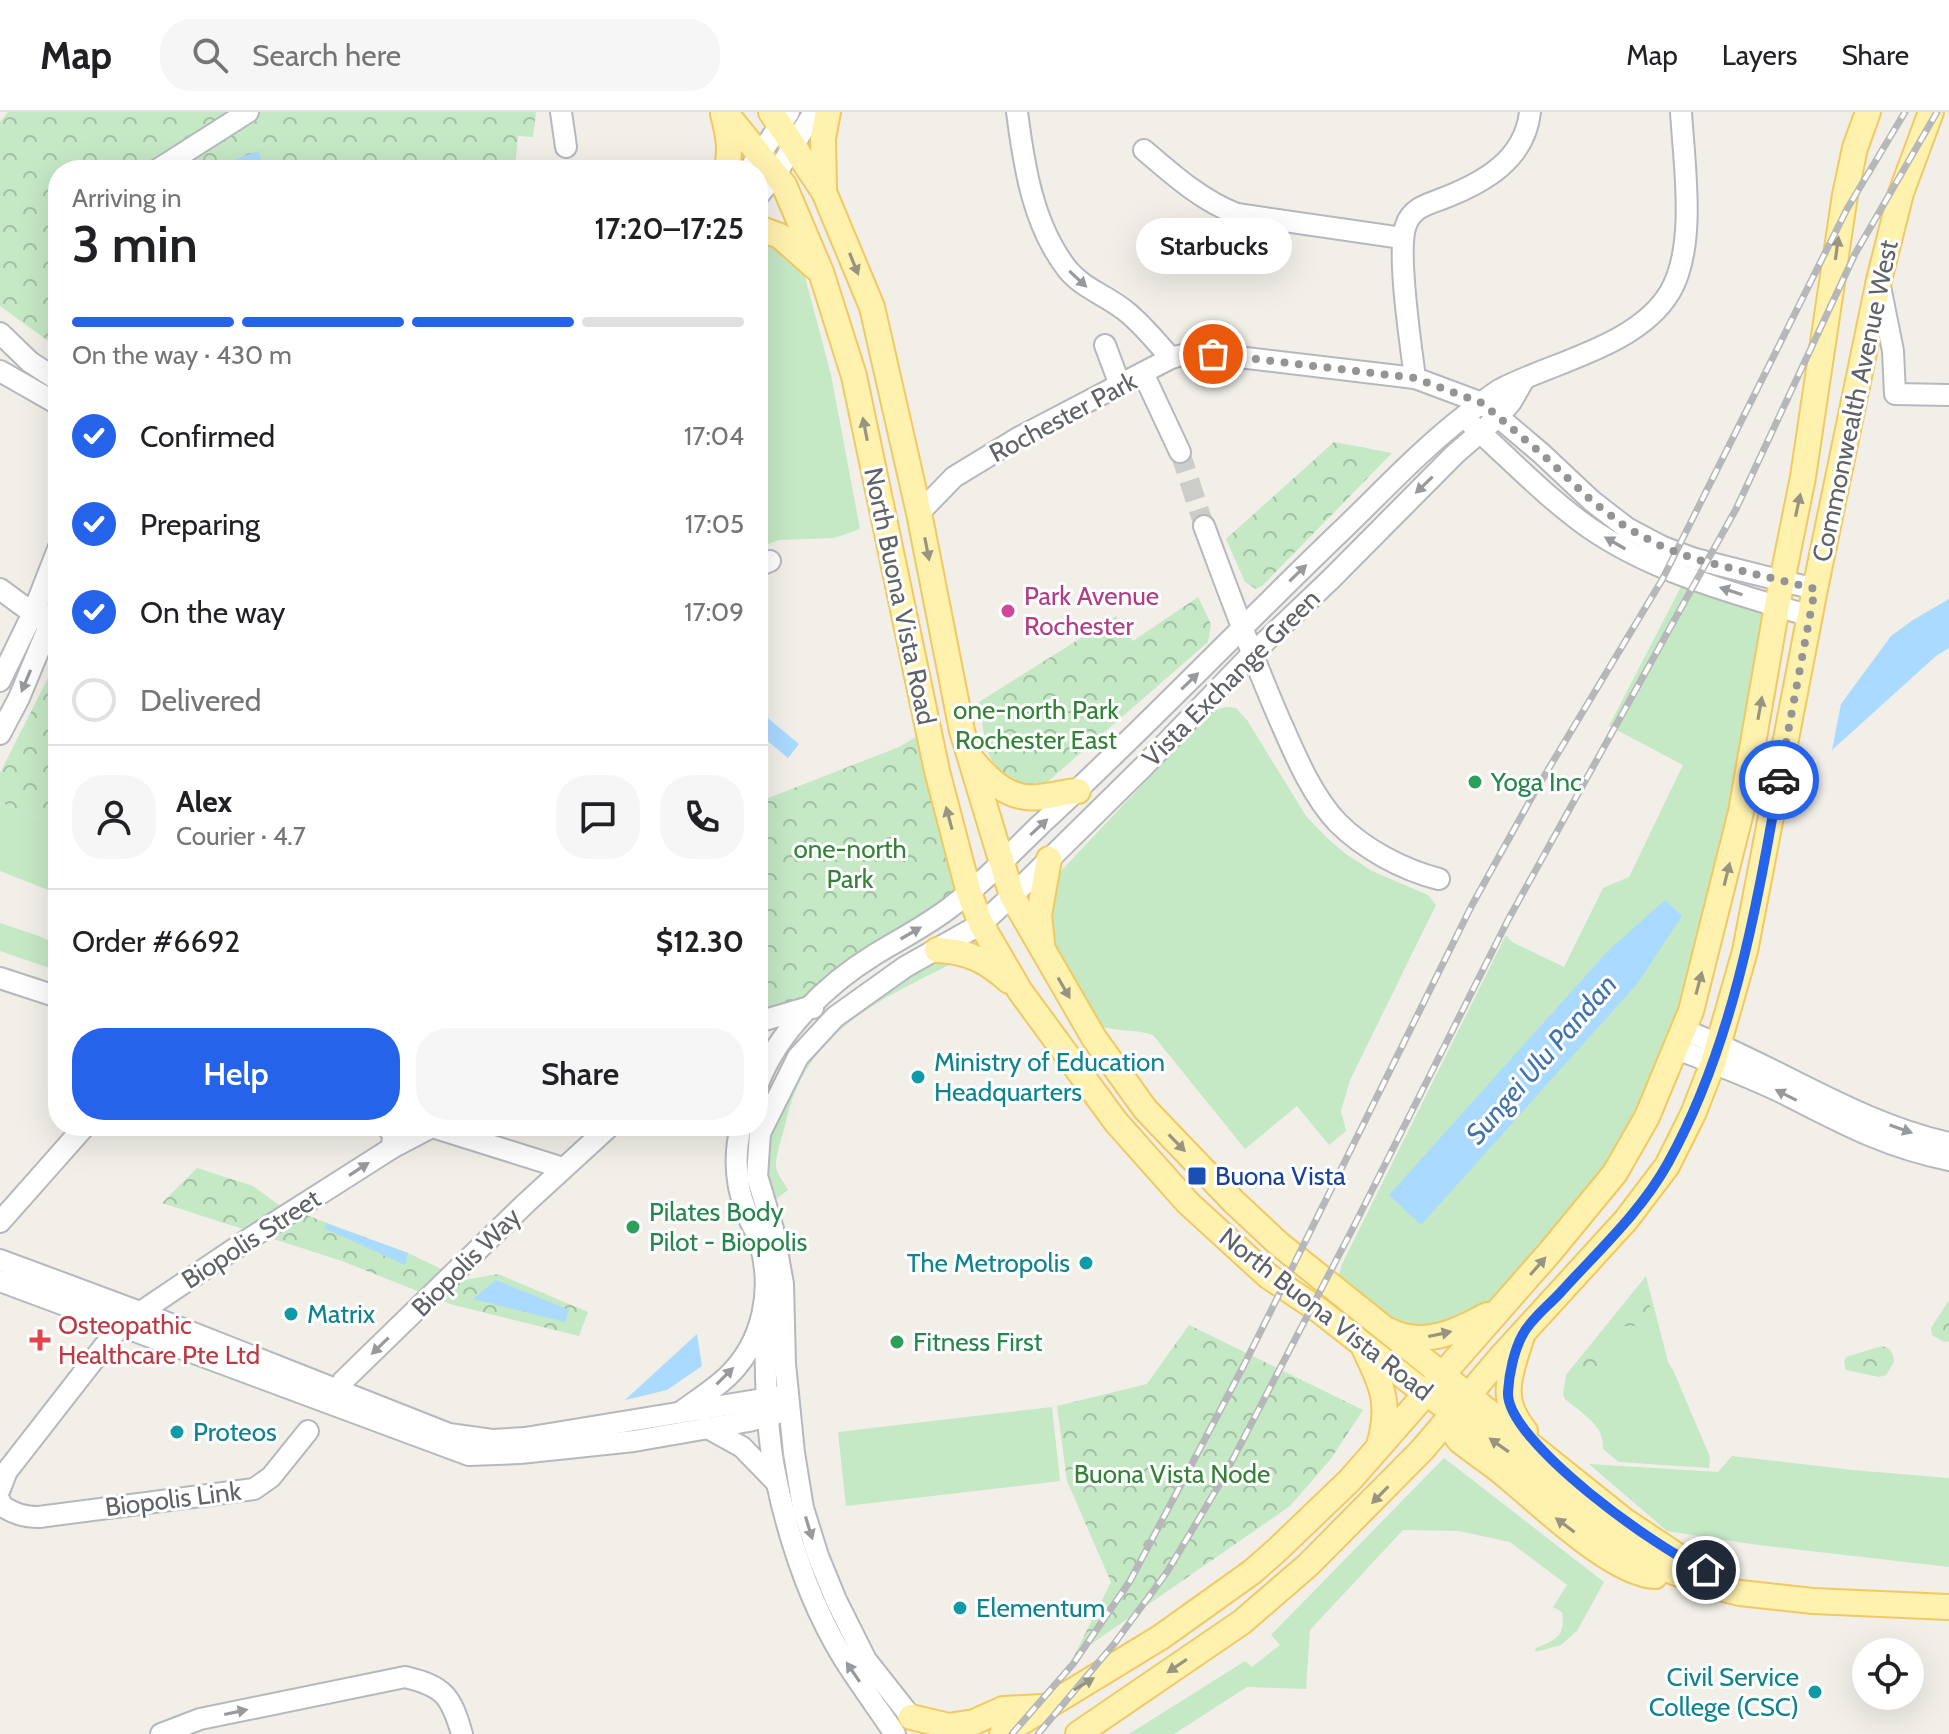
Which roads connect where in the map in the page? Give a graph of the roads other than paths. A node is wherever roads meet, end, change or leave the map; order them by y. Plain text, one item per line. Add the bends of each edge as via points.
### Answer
1 (248, 112) edge
2 (561, 112) edge
3 (724, 112) edge
4 (814, 112) edge
5 (828, 112) edge
6 (1530, 112) edge
7 (1681, 112) edge
8 (1868, 112) edge
9 (1931, 112) edge
10 (779, 116) edge
11 (1018, 117) edge
12 (794, 145) junction
13 (566, 147) dead end
14 (1144, 150) dead end
15 (173, 160) edge
16 (728, 160) edge
17 (754, 160) edge
18 (756, 160) edge
19 (768, 169) edge
20 (776, 174) junction
21 (768, 184) edge
22 (824, 192) junction
23 (768, 232) edge
24 (1402, 238) junction
25 (821, 272) junction
26 (1879, 280) junction
27 (0, 333) edge
28 (1105, 345) dead end
29 (1171, 358) junction
30 (0, 371) edge
31 (1143, 373) junction
32 (48, 374) edge
33 (1415, 378) junction
34 (1120, 385) junction
35 (1949, 395) edge
36 (48, 398) edge
37 (1490, 409) junction
38 (1463, 417) junction
39 (1480, 432) junction
40 (1180, 452) tunnel mouth
41 (910, 473) junction
42 (954, 477) junction
43 (919, 513) junction
44 (1204, 526) tunnel mouth
45 (48, 575) edge
46 (0, 589) edge
47 (1815, 589) junction
48 (1779, 594) junction
49 (33, 613) junction
50 (1810, 616) junction
51 (48, 624) edge
52 (1243, 629) junction
53 (48, 641) edge
54 (1251, 655) junction
55 (0, 681) edge
56 (0, 734) edge
57 (969, 756) junction
58 (1078, 791) junction
59 (1049, 859) junction
60 (1001, 864) junction
61 (1439, 879) dead end
62 (969, 893) junction
63 (1012, 896) junction
64 (981, 924) junction
65 (937, 950) junction
66 (1043, 952) junction
67 (0, 978) edge
68 (1020, 991) junction
69 (48, 994) edge
70 (809, 1007) junction
71 (835, 1017) junction
72 (768, 1019) edge
73 (1681, 1039) junction
74 (1716, 1053) junction
75 (768, 1061) edge
76 (768, 1117) edge
77 (76, 1136) edge
78 (393, 1136) edge
79 (413, 1136) edge
80 (462, 1136) edge
81 (599, 1136) edge
82 (739, 1136) edge
83 (760, 1136) edge
84 (1949, 1143) edge
85 (392, 1148) junction
86 (1949, 1160) edge
87 (563, 1168) junction
88 (0, 1222) edge
89 (0, 1260) edge
90 (0, 1281) edge
91 (765, 1301) junction
92 (1500, 1308) junction
93 (140, 1312) junction
94 (120, 1326) junction
95 (1523, 1332) junction
96 (1369, 1334) junction
97 (1435, 1385) junction
98 (334, 1398) junction
99 (1461, 1404) junction
100 (781, 1410) junction
101 (678, 1414) junction
102 (706, 1427) junction
103 (308, 1431) dead end
104 (1378, 1449) junction
105 (1548, 1457) junction
106 (777, 1483) junction
107 (0, 1489) edge
108 (6, 1507) edge
109 (1949, 1590) edge
110 (826, 1603) junction
111 (1949, 1607) edge
112 (1046, 1707) junction
113 (903, 1726) edge
114 (161, 1734) edge
115 (462, 1734) edge
116 (1002, 1734) edge
117 (1078, 1734) edge

1 - 15 street
2 - 13 street
3 - 16 main road
3 - 17 main road, North Buona Vista Road
4 - 12 street
5 - 22 main road
6 - 24 street via 1528,131 1509,159 1473,185 1426,203 1406,223
7 - 37 street via 1687,236 1670,293 1618,339 1523,381 1511,402
48 -> 8 main road, Commonwealth Avenue West via 1803,477 1845,195
9 - 26 main road, Commonwealth Avenue West via 1901,193
10 - 12 main road, North Buona Vista Road
10 - 18 street
11 -> 29 street, Rochester Park via 1023,161 1045,233 1069,271 1125,309
12 - 20 street
12 - 22 main road, North Buona Vista Road
14 - 24 street via 1177,179 1237,214
19 - 20 main road, North Buona Vista Road
20 - 21 street
20 - 25 main road, North Buona Vista Road
22 -> 41 main road, North Buona Vista Road via 872,307
23 - 25 main road
24 - 33 street
62 -> 25 main road, North Buona Vista Road via 937,771 854,376
26 - 35 street via 1895,394
26 - 47 main road, Commonwealth Avenue West
27 - 32 street
28 - 34 street
29 - 31 street, Rochester Park
29 - 33 street, Rochester Park via 1213,354
30 - 36 street
31 - 34 street, Rochester Park
31 - 40 street
33 - 37 street, Rochester Park
34 - 42 street, Rochester Park
37 - 38 street, Vista Exchange Green
37 - 39 street, Vista Exchange Green
37 - 48 street via 1627,528
38 - 39 street
52 -> 38 street, Vista Exchange Green
48 -> 39 street via 1686,577 1613,542 1587,526
39 -> 54 street, Vista Exchange Green
41 - 42 street
41 - 43 main road, North Buona Vista Road
42 - 43 street, Rochester Park
43 -> 57 main road, North Buona Vista Road
44 - 52 street
45 - 49 street
46 - 49 street
47 - 48 street
47 - 50 main road, Commonwealth Avenue West
48 - 50 street
73 -> 48 main road, Commonwealth Avenue West via 1741,812
49 - 51 street
49 - 55 street
50 - 74 main road, Commonwealth Avenue West via 1760,884
52 - 54 street
58 -> 52 street, Vista Exchange Green
53 -> 56 street
54 - 59 street, Vista Exchange Green
54 - 61 street via 1299,765 1335,820 1374,851
57 - 58 main road via 995,785 1015,795 1037,798
57 - 60 main road, North Buona Vista Road
60 -> 58 street, Vista Exchange Green
59 - 63 street, Vista Exchange Green
59 - 66 main road via 1039,915
60 - 62 street, Vista Exchange Green
60 - 63 main road, North Buona Vista Road
62 - 64 main road, North Buona Vista Road
70 -> 62 street, Vista Exchange Green via 852,969
63 - 64 street, Vista Exchange Green
63 - 66 main road, North Buona Vista Road
64 - 65 street, Vista Exchange Green
64 - 68 main road, North Buona Vista Road
65 - 68 main road via 979,958
65 - 71 street, Vista Exchange Green
66 -> 96 main road, North Buona Vista Road via 1094,1038 1145,1109
67 - 69 street
68 - 96 main road, North Buona Vista Road via 1116,1122 1188,1203 1268,1276
70 - 71 street
70 - 72 street
70 - 75 street
71 - 76 street, Vista Exchange Green via 798,1057
73 - 74 street
92 -> 73 main road, Commonwealth Avenue West via 1615,1173
74 -> 84 street via 1854,1111
86 -> 74 street via 1855,1131
74 - 95 main road, Commonwealth Avenue West via 1667,1166 1626,1220
77 - 88 street
78 - 85 street
79 - 85 street, Biopolis Street
80 - 87 street, Biopolis Street
81 - 87 street, Biopolis Way
82 - 91 street via 739,1186 759,1240
83 - 100 street, Vista Exchange Green via 756,1166 783,1284
93 -> 85 street, Biopolis Street
87 -> 98 street, Biopolis Way
89 - 93 street
90 - 94 street
91 - 100 street
101 -> 91 street via 728,1377 752,1343
96 -> 92 main road via 1434,1338
92 - 97 main road, Commonwealth Avenue West
93 - 94 street, Biopolis Street
93 - 98 street
94 - 98 street
94 - 107 street, Biopolis Street via 7,1471
95 - 99 main road, Commonwealth Avenue West
95 - 105 main road via 1511,1370 1509,1407
96 - 97 main road, North Buona Vista Road
96 - 104 main road via 1384,1390 1385,1425
97 - 99 main road, North Buona Vista Road
97 - 104 main road, Commonwealth Avenue West
98 - 101 street via 449,1434 492,1440
98 - 102 street via 469,1455 570,1449
99 -> 105 main road, North Buona Vista Road
111 -> 99 main road via 1740,1593 1674,1572 1636,1572 1589,1543 1460,1441 1456,1436
99 -> 117 main road, Commonwealth Avenue West via 1297,1575 1242,1622
100 - 101 street
100 - 102 street
100 - 106 street
100 -> 110 street
102 - 106 street via 742,1447
103 - 108 street, Biopolis Link via 271,1477 254,1489 39,1517 23,1517
112 -> 104 main road, Commonwealth Avenue West via 1161,1637 1252,1572
105 - 109 main road, North Buona Vista Road via 1655,1543 1724,1577 1820,1590
106 - 110 street via 799,1558
110 - 113 street
112 - 113 main road via 1003,1709 949,1726
112 - 116 main road, Commonwealth Avenue West
114 -> 115 street via 200,1719 405,1677 441,1689 454,1704

